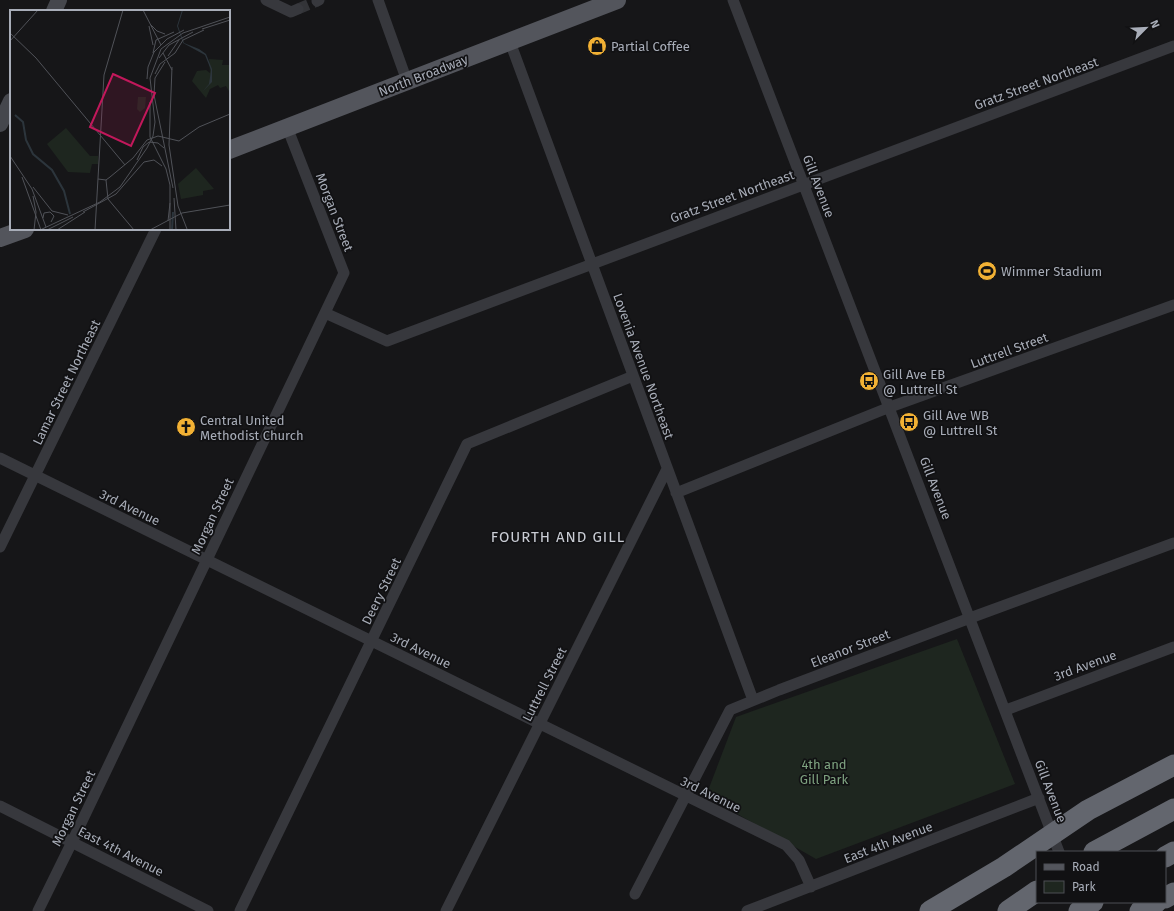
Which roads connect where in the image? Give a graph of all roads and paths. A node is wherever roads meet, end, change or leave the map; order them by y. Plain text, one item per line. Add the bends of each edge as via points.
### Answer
1 (59, 0) edge
2 (266, 0) edge
3 (378, 0) edge
4 (617, 0) edge
5 (733, 0) edge
6 (298, 9) tunnel mouth
7 (54, 10) edge
8 (510, 42) junction
9 (1174, 46) edge
10 (407, 80) junction
11 (10, 103) edge
12 (0, 124) edge
13 (287, 127) junction
14 (230, 150) edge
15 (804, 184) junction
16 (22, 230) edge
17 (156, 230) edge
18 (0, 238) edge
19 (591, 263) junction
20 (1174, 305) edge
21 (324, 313) junction
22 (633, 376) junction
23 (890, 407) junction
24 (0, 458) edge
25 (667, 469) junction
26 (36, 476) junction
27 (676, 493) junction
28 (1174, 543) edge
29 (0, 547) edge
30 (206, 560) junction
31 (970, 618) junction
32 (372, 642) junction
33 (1174, 647) edge
34 (753, 700) junction
35 (1006, 710) junction
36 (540, 725) junction
37 (1174, 765) edge
38 (684, 797) junction
39 (1039, 798) junction
40 (0, 806) edge
41 (1174, 809) edge
42 (72, 842) junction
43 (1097, 850) edge
44 (1059, 851) edge
45 (1174, 852) edge
46 (1166, 858) edge
47 (811, 887) junction
48 (635, 894) dead end
49 (1092, 903) edge
50 (1155, 903) edge
51 (38, 911) edge
52 (208, 911) edge
53 (240, 911) edge
54 (446, 911) edge
55 (747, 911) edge
56 (930, 911) edge
57 (1080, 911) edge
58 (1140, 911) edge

1 - 7 main road
2 - 6 street via 291,12
3 - 10 street
4 - 8 main road, North Broadway
5 - 15 street, Gill Avenue
8 - 10 main road, North Broadway
8 - 19 street, Lovenia Avenue Northeast
9 - 15 street, Gratz Street Northeast
10 - 13 main road, North Broadway
11 - 12 main road
13 - 14 main road, North Broadway
13 - 21 street, Morgan Street via 344,273
15 - 19 street, Gratz Street Northeast
15 - 23 street, Gill Avenue
16 - 18 main road
17 - 26 street, Lamar Street Northeast
19 - 21 street, Gratz Street Northeast via 387,341
19 - 22 street, Lovenia Avenue Northeast
20 - 23 street, Luttrell Street
21 - 30 street, Morgan Street
22 - 25 street, Lovenia Avenue Northeast
22 - 32 street, Deery Street via 467,444
23 - 27 street, Luttrell Street
23 - 31 street, Gill Avenue
24 - 26 street, 3rd Avenue
25 - 27 street, Lovenia Avenue Northeast
25 - 36 street, Luttrell Street
26 - 29 street, Lamar Street Northeast
26 - 30 street, 3rd Avenue
27 - 34 street, Lovenia Avenue Northeast
28 - 31 street, Eleanor Street
30 - 32 street, 3rd Avenue
30 - 42 street, Morgan Street
31 - 34 street, Eleanor Street
31 - 35 street, Gill Avenue
32 - 36 street, 3rd Avenue
32 - 53 street, Deery Street
33 - 35 street, 3rd Avenue
34 - 38 street, Eleanor Street via 730,710
35 - 39 street, Gill Avenue
36 - 38 street, 3rd Avenue
36 - 54 street, Luttrell Street
37 - 56 highway via 1088,810 1004,867
38 - 47 street, 3rd Avenue via 786,845 799,860
38 - 48 street, Eleanor Street
39 - 44 street, Gill Avenue
39 - 47 street, East 4th Avenue
40 - 42 street, East 4th Avenue
41 - 43 highway
42 - 51 street, Morgan Street
42 - 52 street, East 4th Avenue
45 - 46 highway
47 - 55 street, East 4th Avenue
49 - 57 highway
50 - 58 highway

